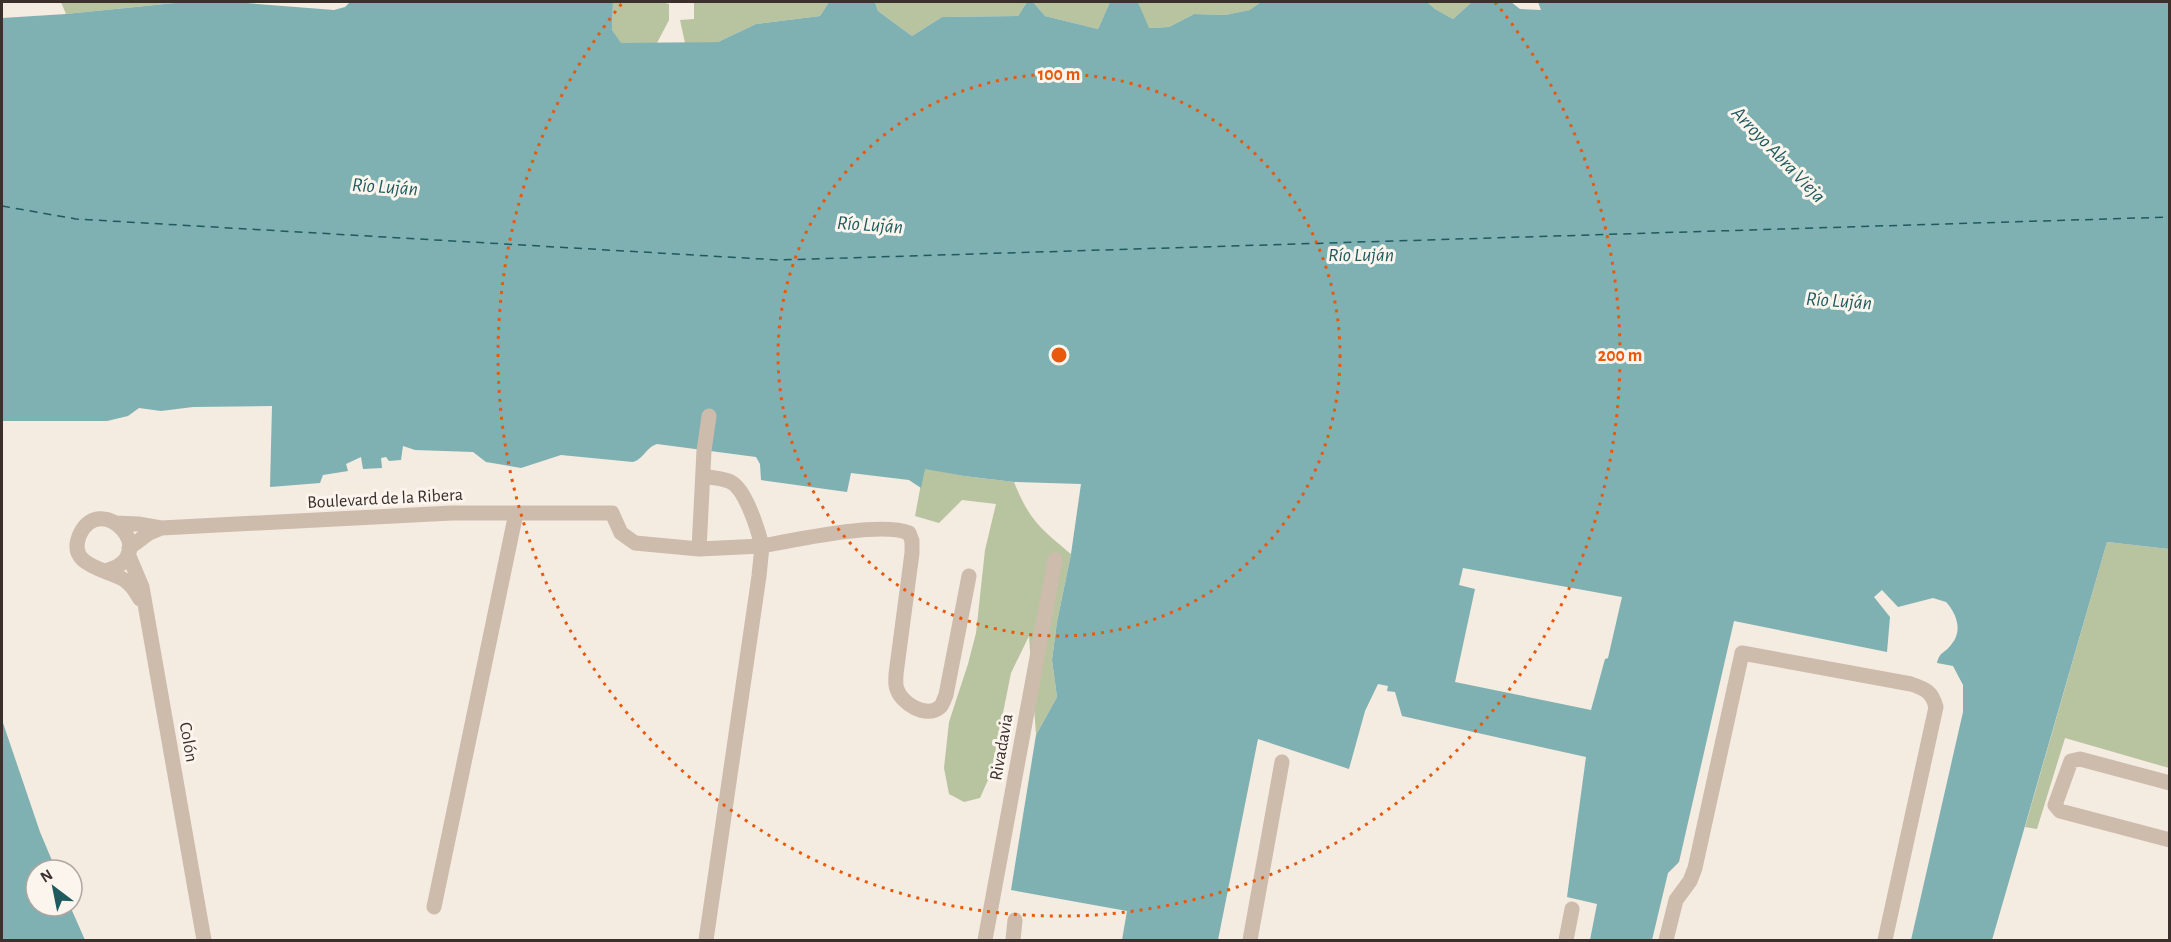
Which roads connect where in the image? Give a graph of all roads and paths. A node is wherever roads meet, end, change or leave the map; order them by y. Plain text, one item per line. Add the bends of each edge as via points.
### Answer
1 (709, 416) dead end
2 (703, 476) junction
3 (516, 513) junction
4 (116, 523) junction
5 (161, 528) junction
6 (762, 546) junction
7 (699, 549) junction
8 (128, 550) junction
9 (1055, 560) dead end
10 (105, 571) junction
11 (969, 576) dead end
12 (145, 606) junction
13 (1282, 762) dead end
14 (2169, 783) edge
15 (2169, 840) edge
16 (434, 907) dead end
17 (1572, 909) dead end
18 (1015, 920) dead end
19 (204, 940) edge
20 (706, 940) edge
21 (985, 940) edge
22 (1013, 940) edge
23 (1250, 940) edge
24 (1566, 940) edge
25 (1666, 940) edge
26 (1885, 940) edge

1 - 2 street
2 - 6 street via 731,482 740,489
2 - 7 street
3 - 5 street, Boulevard de la Ribera
3 - 7 street, Boulevard de la Ribera via 612,513 621,533 635,543
3 - 16 street
4 - 5 street, Boulevard de la Ribera
4 - 8 street via 126,532
4 - 10 street via 95,521 87,525 78,542 81,558 90,567
5 - 8 street, Boulevard de la Ribera
6 - 7 street
6 - 11 street via 867,530 899,529 909,533 912,553 896,674 897,689 904,701 918,710 941,706 946,694
6 - 20 street
8 - 10 street via 118,566
8 - 12 street, Colón
9 - 21 street, Rivadavia
10 - 12 street via 133,587
12 - 19 street, Colón
13 - 23 street
14 - 15 street via 2073,759 2055,805 2060,811
17 - 24 street
18 - 22 street
25 - 26 street via 1676,900 1695,868 1742,652 1911,684 1925,688 1933,696 1936,707

